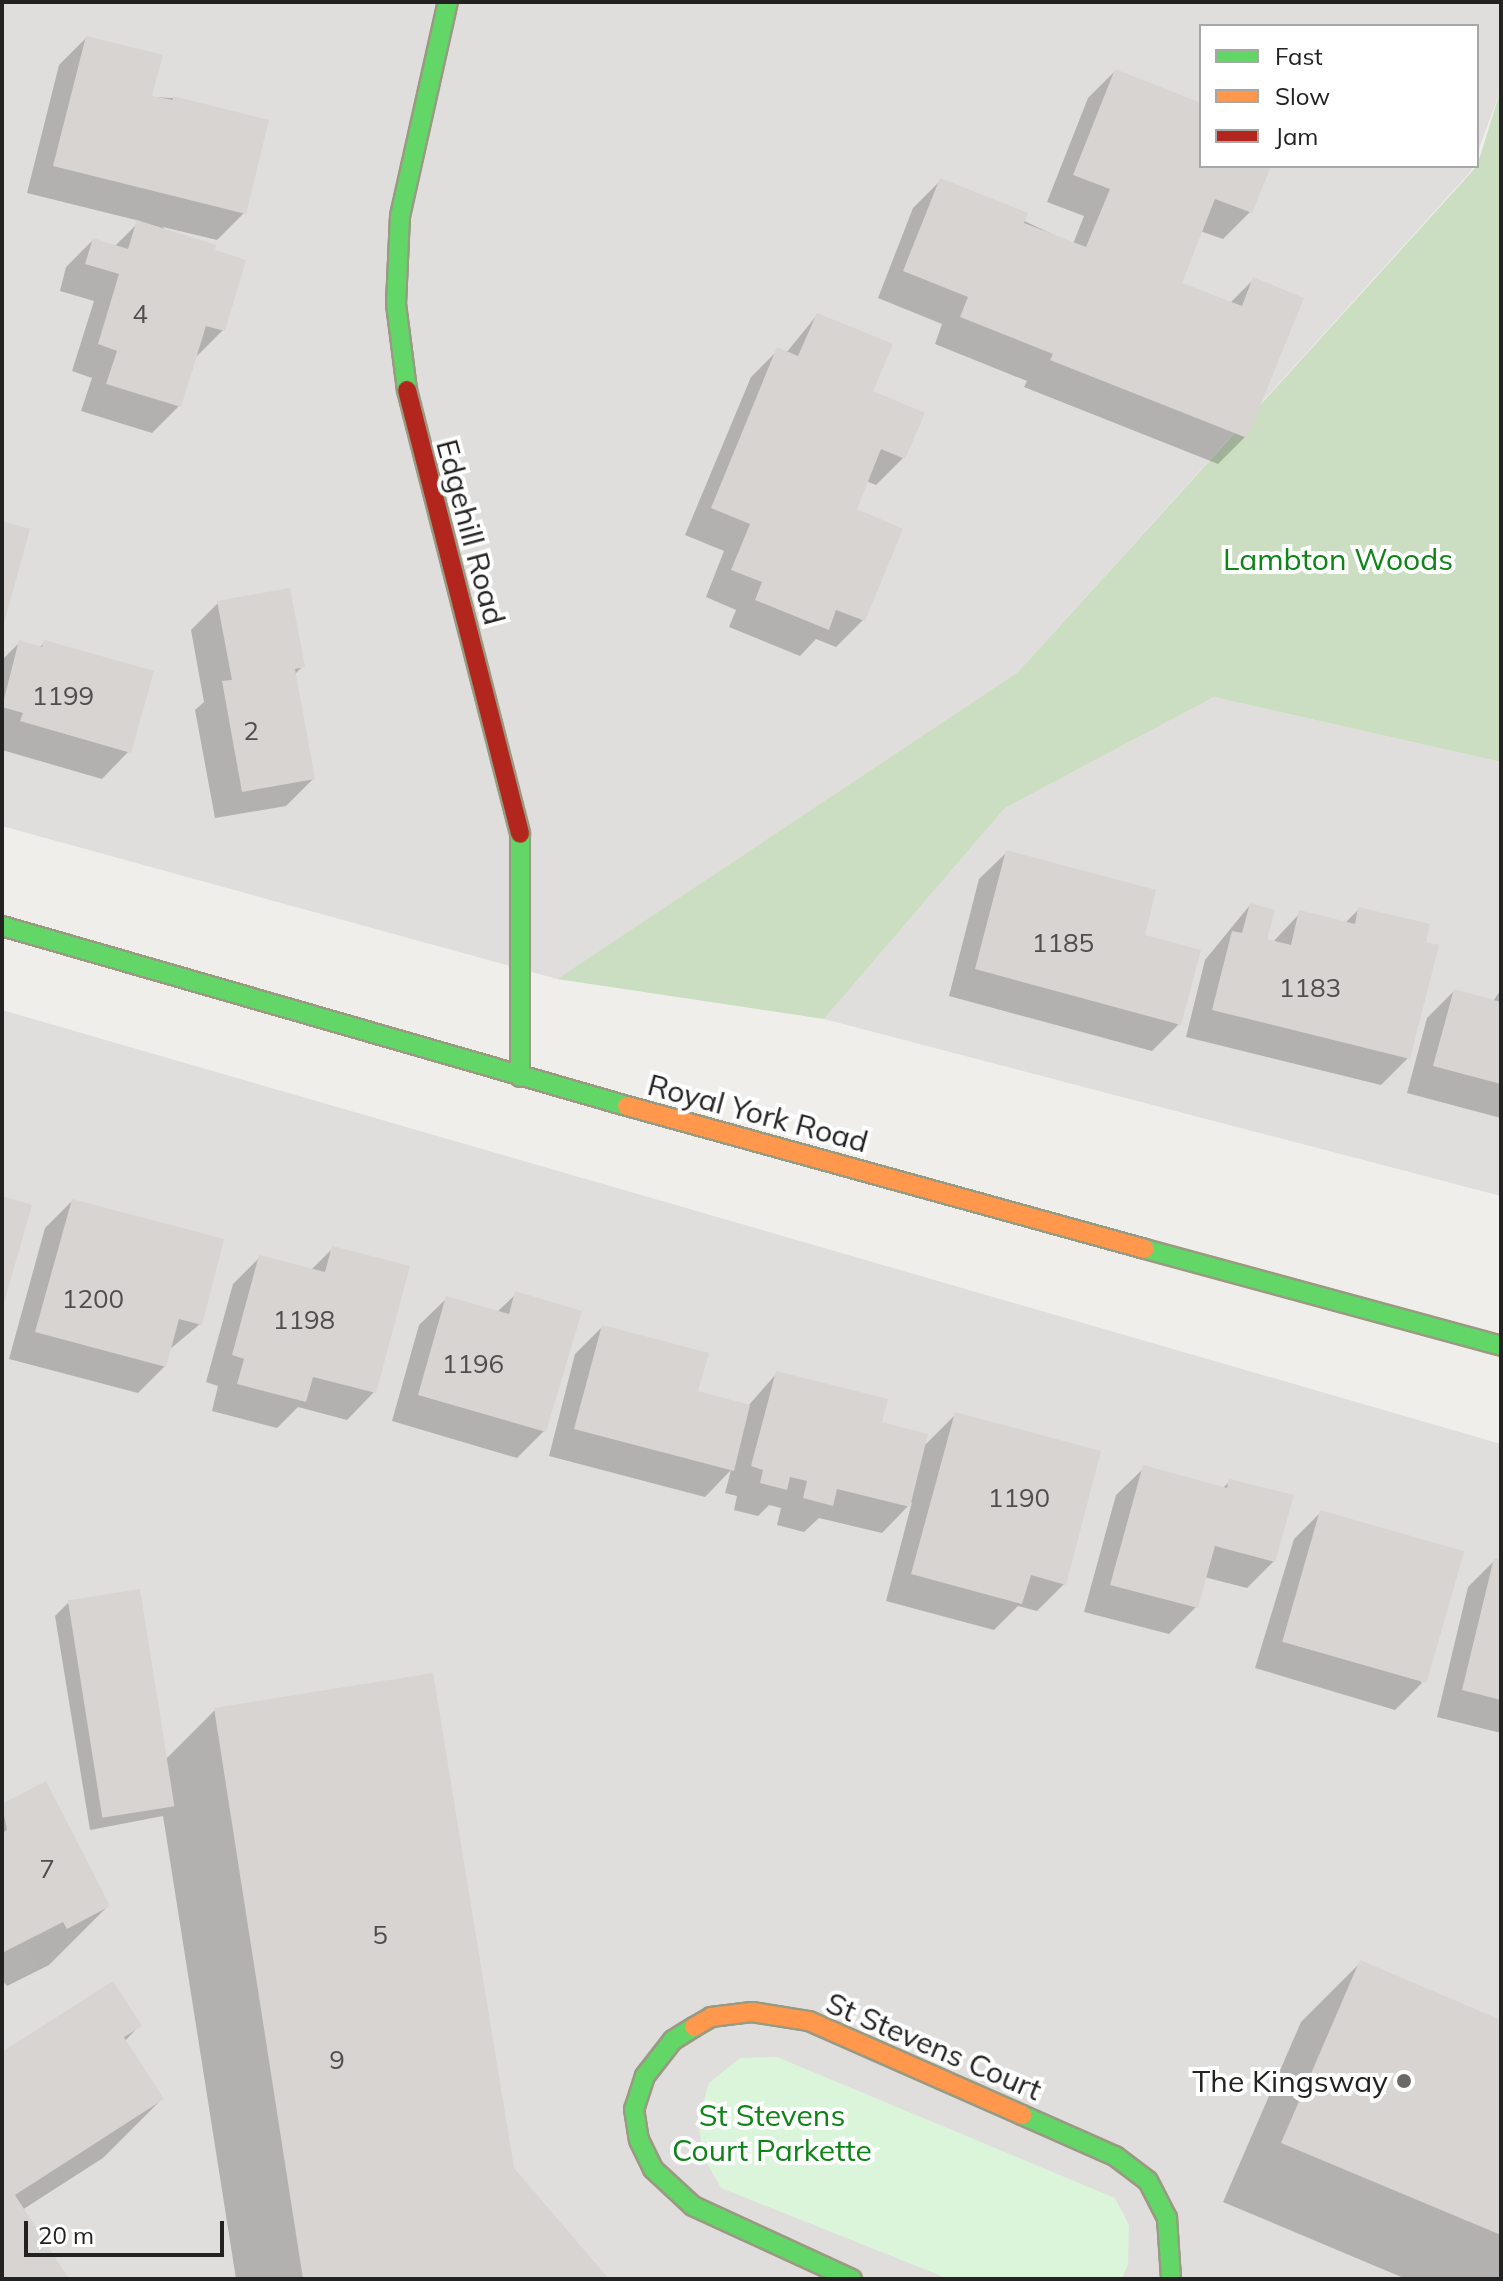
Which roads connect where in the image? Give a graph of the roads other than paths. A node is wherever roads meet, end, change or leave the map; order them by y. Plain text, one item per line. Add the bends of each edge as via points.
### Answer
1 (448, 2) edge
2 (2, 926) edge
3 (520, 1077) junction
4 (1501, 1346) edge
5 (852, 2279) edge
6 (1171, 2279) edge

1 - 3 street, Edgehill Road via 400,216 396,304 409,408 520,823
2 - 3 street, Royal York Road
3 - 4 street, Royal York Road
5 - 6 street, St Stevens Court via 693,2206 653,2169 639,2140 634,2109 645,2076 673,2040 711,2017 752,2012 809,2021 1115,2156 1148,2181 1167,2218

